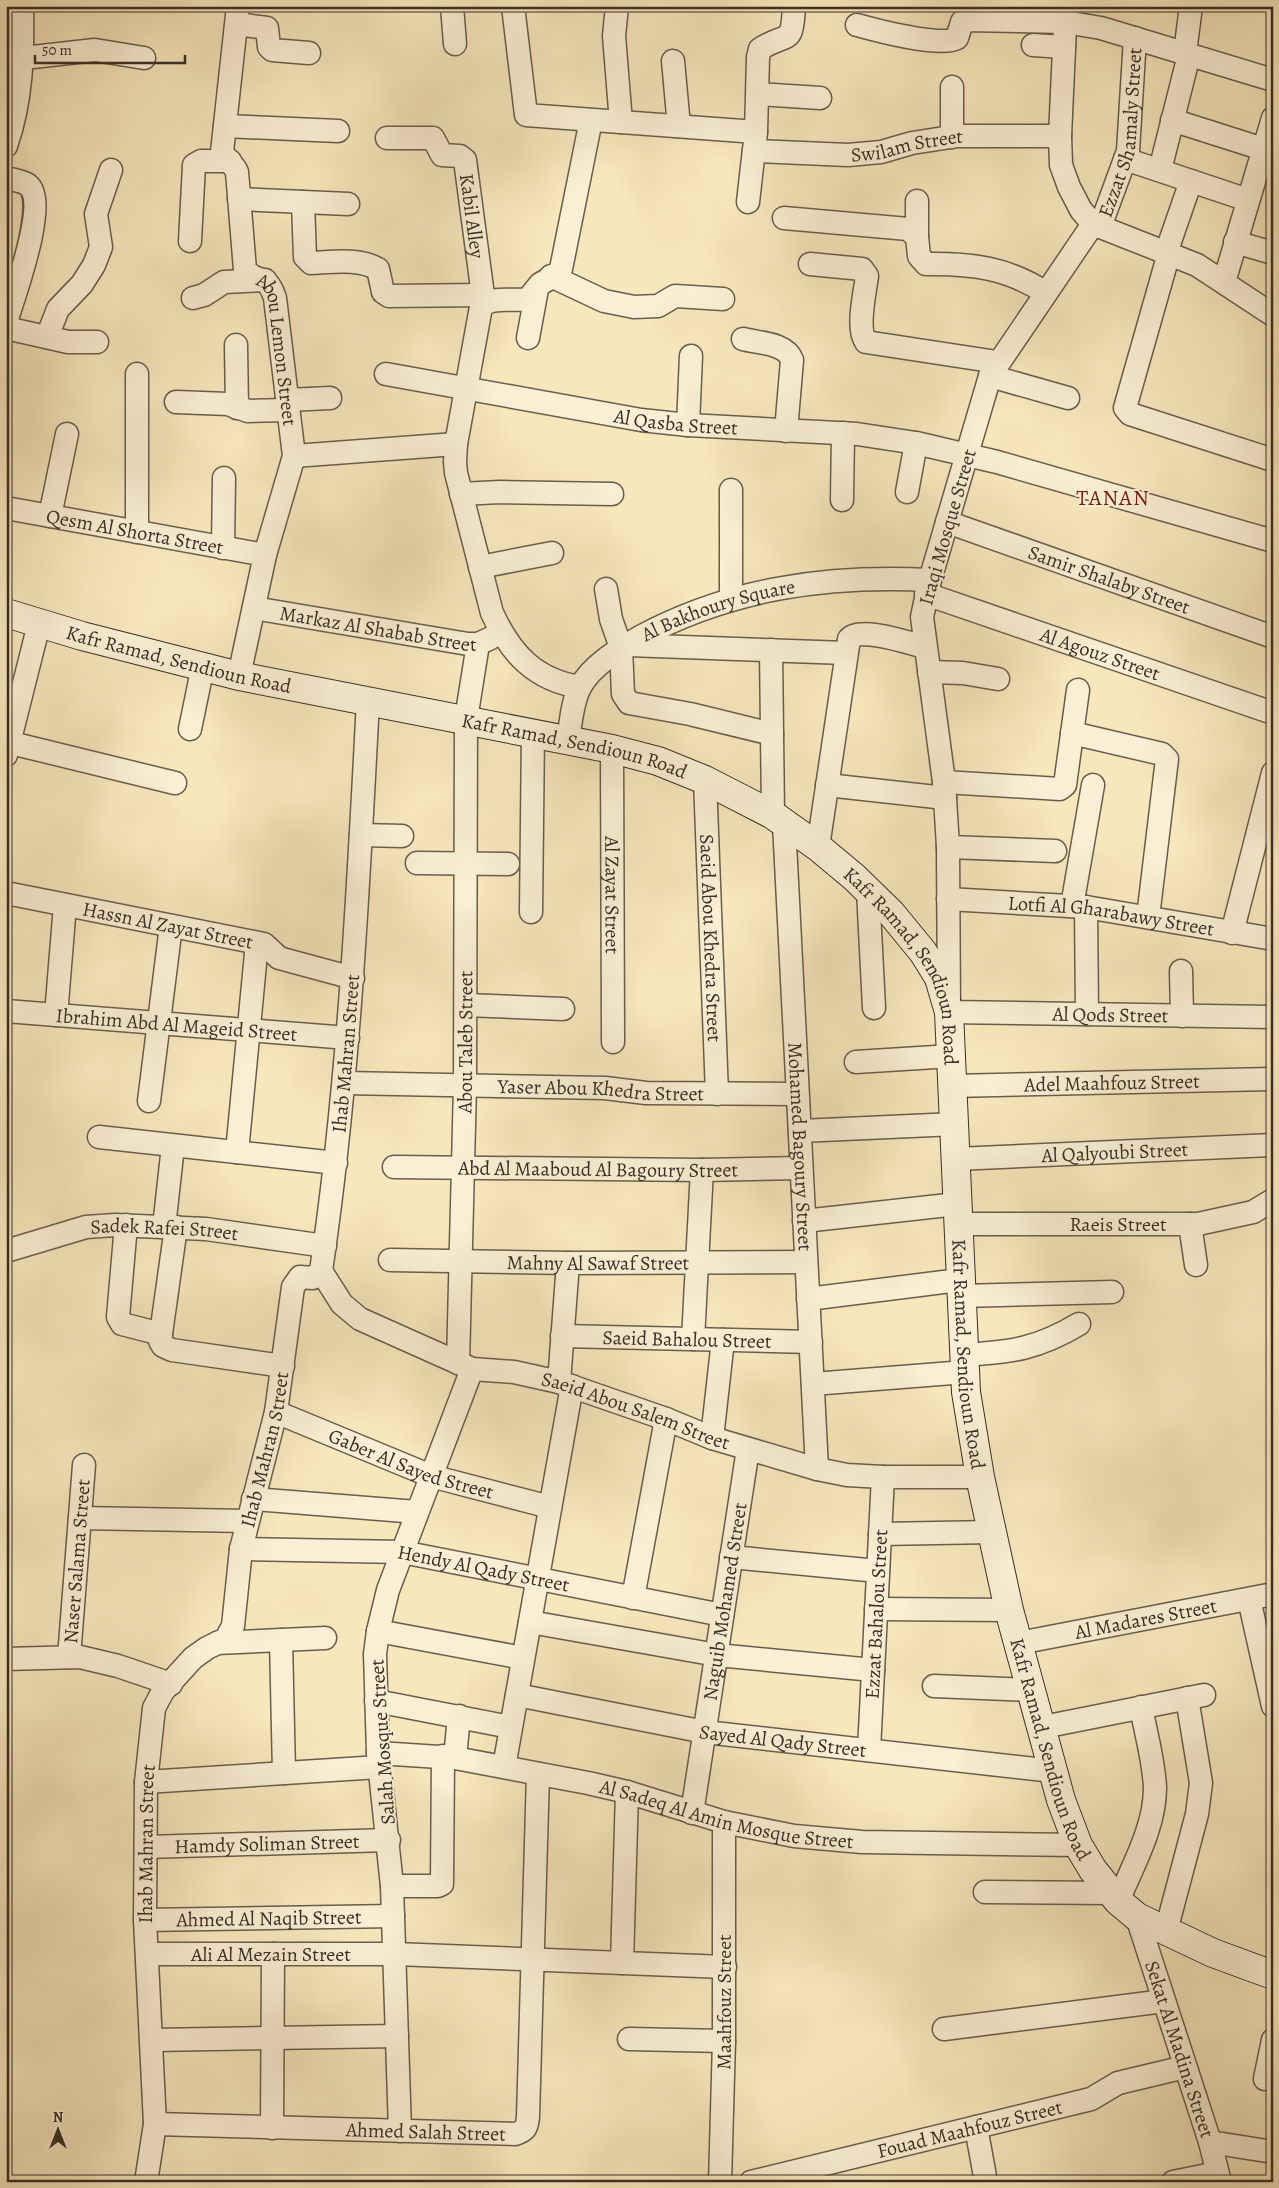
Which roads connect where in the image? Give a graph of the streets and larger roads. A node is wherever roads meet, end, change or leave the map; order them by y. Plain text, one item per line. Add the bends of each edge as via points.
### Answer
1 (22, 6) edge
2 (452, 6) edge
3 (513, 6) edge
4 (617, 6) edge
5 (794, 6) edge
6 (1191, 6) edge
7 (1066, 14) edge
8 (237, 15) edge
9 (857, 25) dead end
10 (1135, 38) junction
11 (456, 44) dead end
12 (1033, 45) dead end
13 (1064, 47) junction
14 (309, 53) dead end
15 (1187, 54) junction
16 (144, 58) dead end
17 (14, 60) edge
18 (673, 61) dead end
19 (1273, 80) edge
20 (952, 87) dead end
21 (758, 94) junction
22 (820, 98) dead end
23 (11, 118) edge
24 (1273, 118) edge
25 (591, 120) junction
26 (1172, 120) junction
27 (620, 122) junction
28 (225, 126) junction
29 (679, 126) junction
30 (338, 132) dead end
31 (1060, 136) junction
32 (952, 137) junction
33 (387, 138) dead end
34 (755, 141) junction
35 (6, 146) edge
36 (1263, 149) junction
37 (1125, 159) junction
38 (230, 160) junction
39 (111, 170) dead end
40 (1160, 170) junction
41 (1264, 175) edge
42 (6, 178) edge
43 (1191, 181) junction
44 (239, 199) junction
45 (1248, 200) junction
46 (917, 201) dead end
47 (303, 202) junction
48 (748, 202) dead end
49 (348, 204) dead end
50 (784, 218) dead end
51 (1096, 225) junction
52 (916, 237) junction
53 (190, 241) dead end
54 (1235, 242) junction
55 (1168, 253) junction
56 (1273, 253) edge
57 (810, 264) dead end
58 (266, 280) junction
59 (1224, 282) junction
60 (544, 283) junction
61 (1046, 293) junction
62 (193, 298) dead end
63 (484, 299) junction
64 (723, 299) dead end
65 (1273, 315) edge
66 (6, 322) edge
67 (6, 328) edge
68 (47, 337) junction
69 (528, 338) dead end
70 (743, 339) dead end
71 (97, 342) dead end
72 (236, 345) dead end
73 (691, 356) dead end
74 (994, 369) junction
75 (138, 374) dead end
76 (386, 374) dead end
77 (466, 387) junction
78 (330, 398) dead end
79 (1068, 398) dead end
80 (176, 402) dead end
81 (288, 405) junction
82 (237, 408) junction
83 (688, 425) junction
84 (786, 431) junction
85 (843, 433) junction
86 (67, 434) dead end
87 (916, 443) junction
88 (456, 444) junction
89 (294, 456) junction
90 (968, 456) junction
91 (1273, 460) edge
92 (224, 478) dead end
93 (732, 490) dead end
94 (907, 492) dead end
95 (461, 494) junction
96 (612, 494) dead end
97 (842, 500) dead end
98 (6, 508) edge
99 (50, 516) junction
100 (947, 522) junction
101 (137, 532) junction
102 (1273, 541) edge
103 (223, 548) junction
104 (552, 553) dead end
105 (265, 555) junction
106 (480, 567) junction
107 (928, 587) junction
108 (606, 590) dead end
109 (731, 600) junction
110 (254, 608) junction
111 (6, 613) edge
112 (39, 624) junction
113 (500, 631) junction
114 (1273, 638) edge
115 (478, 644) junction
116 (624, 646) junction
117 (925, 647) junction
118 (771, 650) junction
119 (846, 653) junction
120 (203, 666) junction
121 (929, 672) junction
122 (239, 676) junction
123 (998, 679) dead end
124 (580, 687) junction
125 (1078, 690) dead end
126 (368, 700) junction
127 (1273, 713) edge
128 (466, 719) junction
129 (190, 729) dead end
130 (533, 732) junction
131 (1072, 733) junction
132 (772, 734) junction
133 (568, 739) junction
134 (612, 748) junction
135 (8, 749) edge
136 (705, 780) junction
137 (175, 783) dead end
138 (1271, 784) edge
139 (827, 785) junction
140 (1093, 785) dead end
141 (945, 790) junction
142 (778, 819) junction
143 (361, 835) junction
144 (402, 836) dead end
145 (818, 847) junction
146 (948, 847) junction
147 (1055, 851) dead end
148 (1263, 852) edge
149 (417, 863) dead end
150 (466, 863) junction
151 (508, 864) dead end
152 (868, 891) junction
153 (6, 893) edge
154 (948, 899) junction
155 (65, 905) junction
156 (1079, 906) junction
157 (531, 912) dead end
158 (1148, 917) junction
159 (171, 926) junction
160 (1232, 933) junction
161 (1273, 939) edge
162 (257, 943) junction
163 (1181, 971) dead end
164 (353, 978) junction
165 (466, 1005) junction
166 (874, 1008) dead end
167 (563, 1009) dead end
168 (6, 1012) edge
169 (949, 1012) junction
170 (1087, 1014) junction
171 (56, 1015) junction
172 (1182, 1016) junction
173 (1273, 1017) edge
174 (159, 1023) junction
175 (249, 1030) junction
176 (348, 1038) junction
177 (613, 1042) dead end
178 (951, 1056) junction
179 (856, 1062) dead end
180 (1273, 1079) edge
181 (345, 1083) junction
182 (465, 1086) junction
183 (952, 1086) junction
184 (717, 1094) junction
185 (797, 1094) junction
186 (149, 1102) dead end
187 (955, 1124) junction
188 (800, 1132) junction
189 (99, 1137) dead end
190 (1273, 1145) edge
191 (173, 1146) junction
192 (237, 1152) junction
193 (956, 1159) junction
194 (336, 1164) junction
195 (394, 1168) dead end
196 (801, 1168) junction
197 (463, 1169) junction
198 (702, 1170) junction
199 (1273, 1200) edge
200 (958, 1214) junction
201 (804, 1221) junction
202 (1190, 1224) junction
203 (126, 1225) junction
204 (170, 1227) junction
205 (325, 1246) junction
206 (6, 1251) edge
207 (390, 1260) dead end
208 (461, 1260) junction
209 (568, 1262) junction
210 (697, 1262) junction
211 (806, 1262) junction
212 (1196, 1265) dead end
213 (321, 1271) junction
214 (960, 1288) junction
215 (1112, 1292) dead end
216 (808, 1299) junction
217 (1079, 1324) dead end
218 (562, 1336) junction
219 (161, 1337) junction
220 (693, 1339) junction
221 (723, 1340) junction
222 (811, 1342) junction
223 (964, 1363) junction
224 (283, 1366) junction
225 (465, 1366) junction
226 (565, 1384) junction
227 (813, 1384) junction
228 (276, 1412) junction
229 (666, 1419) junction
230 (712, 1438) junction
231 (748, 1449) junction
232 (84, 1465) dead end
233 (817, 1469) junction
234 (431, 1476) junction
235 (883, 1477) junction
236 (980, 1477) junction
237 (253, 1499) junction
238 (550, 1507) junction
239 (417, 1512) junction
240 (80, 1518) junction
241 (247, 1521) junction
242 (993, 1532) junction
243 (880, 1534) junction
244 (242, 1549) junction
245 (402, 1552) junction
246 (731, 1557) junction
247 (878, 1571) junction
248 (538, 1579) junction
249 (1273, 1594) edge
250 (633, 1598) junction
251 (1249, 1599) junction
252 (876, 1609) junction
253 (1009, 1610) junction
254 (722, 1615) junction
255 (530, 1622) junction
256 (378, 1631) junction
257 (325, 1638) dead end
258 (281, 1640) junction
259 (217, 1643) junction
260 (1266, 1643) edge
261 (1019, 1644) junction
262 (717, 1655) junction
263 (69, 1657) junction
264 (523, 1658) junction
265 (6, 1659) edge
266 (873, 1670) junction
267 (171, 1684) junction
268 (934, 1686) dead end
269 (1032, 1690) junction
270 (517, 1696) junction
271 (376, 1701) junction
272 (1273, 1706) edge
273 (1141, 1708) junction
274 (459, 1716) junction
275 (510, 1726) junction
276 (1042, 1727) junction
277 (704, 1732) junction
278 (869, 1750) junction
279 (449, 1757) junction
280 (379, 1760) junction
281 (504, 1766) junction
282 (1053, 1771) junction
283 (284, 1773) junction
284 (538, 1774) junction
285 (146, 1782) junction
286 (627, 1792) junction
287 (692, 1812) junction
288 (724, 1822) junction
289 (389, 1840) junction
290 (1078, 1845) junction
291 (146, 1847) junction
292 (392, 1886) junction
293 (985, 1892) dead end
294 (1122, 1904) junction
295 (393, 1916) junction
296 (145, 1920) junction
297 (1166, 1931) junction
298 (147, 1954) junction
299 (273, 1954) junction
300 (395, 1954) junction
301 (532, 1959) junction
302 (622, 1963) junction
303 (725, 1967) junction
304 (1273, 1975) edge
305 (1164, 2001) junction
306 (944, 2029) dead end
307 (397, 2036) junction
308 (273, 2038) junction
309 (629, 2039) dead end
310 (152, 2040) junction
311 (1273, 2040) edge
312 (724, 2041) junction
313 (1185, 2067) junction
314 (1265, 2079) dead end
315 (156, 2124) junction
316 (976, 2127) junction
317 (272, 2128) junction
318 (400, 2131) junction
319 (1210, 2142) junction
320 (1273, 2152) edge
321 (1218, 2177) edge
322 (146, 2182) edge
323 (720, 2182) edge
324 (751, 2182) edge
325 (986, 2182) edge
326 (1173, 2182) edge

1 - 17 street
2 - 11 street
3 - 25 street, Swilam Street via 526,115
4 - 27 street via 614,36
5 - 21 street via 790,35 760,49
6 - 15 street
7 - 9 street via 968,20 962,22 957,38 946,42 890,34
7 - 10 street
7 - 13 street
8 - 14 street via 267,28 268,45 272,50
8 - 28 street, Abou Lemon Street
10 - 15 street
10 - 37 street, Ezzat Shamaly Street via 1130,134
12 - 13 street
13 - 31 street
15 - 19 street
15 - 26 street
16 - 17 street via 95,50
17 - 23 street
18 - 29 street
20 - 32 street
21 - 22 street
21 - 34 street
23 - 35 street
24 - 36 street
25 - 27 street, Swilam Street
25 - 60 street via 565,259 558,274
26 - 36 street
26 - 40 street
27 - 29 street, Swilam Street
28 - 30 street
28 - 38 street, Abou Lemon Street via 222,152
29 - 34 street, Swilam Street
31 - 32 street, Swilam Street
31 - 51 street via 1061,164 1081,210
32 - 34 street, Swilam Street via 881,152 848,155
33 - 63 street, Kabil Alley via 433,138 442,155 460,156 465,160
34 - 48 street
36 - 41 street
37 - 40 street
37 - 51 street, Ezzat Shamaly Street
38 - 44 street, Abou Lemon Street via 237,172
38 - 53 street via 201,161 194,165
39 - 68 street via 96,214 101,247 82,284 58,309
40 - 43 street
41 - 45 street
42 - 66 street via 28,184 32,190 34,211 28,252
43 - 45 street
43 - 55 street
44 - 47 street
44 - 58 street, Abou Lemon Street via 245,270 251,277
45 - 54 street
46 - 52 street
47 - 49 street
47 - 63 street via 305,257 311,263 371,265 378,269 383,292 389,296
50 - 52 street via 901,227
51 - 55 street
51 - 61 street, Iraqi Mosque Street
52 - 61 street via 918,256 926,264 980,265 1006,272
54 - 56 street
54 - 59 street
55 - 59 street via 1198,265
55 - 91 street via 1148,334 1125,404 1127,412
57 - 74 street via 862,269 867,276 862,326 866,342
58 - 62 street via 224,282
58 - 81 street, Abou Lemon Street via 275,298
59 - 65 street
60 - 63 street via 528,299
60 - 64 street via 634,307 658,306 675,296
60 - 69 street
61 - 74 street, Iraqi Mosque Street
63 - 77 street
67 - 68 street
68 - 71 street via 68,342
70 - 84 street via 785,349 790,355
72 - 82 street
73 - 83 street
74 - 79 street
74 - 90 street, Iraqi Mosque Street
75 - 101 street
76 - 77 street, Al Qasba Street
77 - 83 street, Al Qasba Street via 640,420
77 - 88 street
78 - 81 street
80 - 82 street via 228,404
81 - 82 street via 248,411
81 - 89 street, Abou Lemon Street
83 - 84 street, Al Qasba Street
84 - 85 street, Al Qasba Street
85 - 87 street, Al Qasba Street
85 - 97 street
86 - 99 street
87 - 90 street, Al Qasba Street
87 - 94 street
88 - 89 street
88 - 95 street via 456,473
89 - 105 street, Abou Lemon Street
90 - 100 street, Iraqi Mosque Street
90 - 102 street, Al Qasba Street
92 - 103 street
93 - 109 street
95 - 96 street
95 - 106 street
98 - 99 street, Qesm Al Shorta Street
99 - 101 street, Qesm Al Shorta Street
100 - 107 street, Iraqi Mosque Street
100 - 114 street, Samir Shalaby Street
101 - 103 street, Qesm Al Shorta Street
103 - 105 street, Qesm Al Shorta Street
104 - 106 street
105 - 110 street, Abou Lemon Street
106 - 113 street via 492,614
107 - 109 street, Al Bakhoury Square via 838,580 807,582
107 - 117 street, Iraqi Mosque Street via 922,618
107 - 127 street, Al Agouz Street
108 - 116 street via 611,620
109 - 116 street, Al Bakhoury Square via 688,615
110 - 115 street, Markaz Al Shabab Street
110 - 122 street, Abou Lemon Street
111 - 112 street, Kafr Ramad, Sendioun Road
112 - 120 street, Kafr Ramad, Sendioun Road
112 - 135 street
113 - 115 street, Markaz Al Shabab Street
113 - 124 street via 525,662 540,674 560,684
115 - 128 street, Abou Taleb Street
116 - 118 street
116 - 124 street, Al Bakhoury Square via 594,670
116 - 132 street via 624,694 629,703
117 - 119 street via 859,634 849,640
117 - 121 street, Iraqi Mosque Street
118 - 119 street
118 - 132 street, Mohamed Bagoury Street
119 - 139 street
120 - 122 street, Kafr Ramad, Sendioun Road
120 - 129 street
121 - 123 street via 964,672
121 - 141 street, Iraqi Mosque Street
122 - 126 street, Kafr Ramad, Sendioun Road
124 - 133 street, Al Bakhoury Square
125 - 131 street
126 - 128 street, Kafr Ramad, Sendioun Road
126 - 143 street, Ihab Mahran Street
128 - 130 street, Kafr Ramad, Sendioun Road
128 - 150 street, Abou Taleb Street
130 - 133 street, Kafr Ramad, Sendioun Road
130 - 157 street
131 - 141 street via 1064,785 1060,789
131 - 158 street via 1162,754 1167,759
132 - 142 street, Mohamed Bagoury Street
133 - 134 street, Kafr Ramad, Sendioun Road
134 - 136 street, Kafr Ramad, Sendioun Road via 658,761
134 - 177 street, Al Zayat Street
135 - 137 street
136 - 142 street, Kafr Ramad, Sendioun Road
136 - 184 street, Saeid Abou Khedra Street
138 - 148 street
139 - 141 street
139 - 145 street
140 - 156 street
141 - 146 street, Iraqi Mosque Street
142 - 145 street, Kafr Ramad, Sendioun Road
142 - 185 street, Mohamed Bagoury Street
143 - 144 street
143 - 164 street, Ihab Mahran Street
145 - 152 street, Kafr Ramad, Sendioun Road
146 - 147 street
146 - 154 street, Iraqi Mosque Street
148 - 160 street
149 - 150 street
150 - 151 street
150 - 165 street, Abou Taleb Street
152 - 166 street
152 - 169 street, Kafr Ramad, Sendioun Road via 924,952 939,978
153 - 155 street, Hassn Al Zayat Street
154 - 156 street, Lotfi Al Gharabawy Street
154 - 169 street, Iraqi Mosque Street
155 - 159 street, Hassn Al Zayat Street
155 - 171 street
156 - 158 street, Lotfi Al Gharabawy Street
156 - 170 street
158 - 160 street, Lotfi Al Gharabawy Street
159 - 162 street, Hassn Al Zayat Street
159 - 174 street
160 - 161 street, Lotfi Al Gharabawy Street
162 - 164 street, Hassn Al Zayat Street via 270,948 279,958
162 - 175 street
163 - 172 street
164 - 176 street, Ihab Mahran Street
165 - 167 street
165 - 182 street, Abou Taleb Street
168 - 171 street, Ibrahim Abd Al Mageid Street
169 - 170 street, Al Qods Street
169 - 178 street, Kafr Ramad, Sendioun Road
170 - 172 street, Al Qods Street
171 - 174 street, Ibrahim Abd Al Mageid Street
172 - 173 street, Al Qods Street
174 - 175 street, Ibrahim Abd Al Mageid Street
174 - 186 street
175 - 176 street, Ibrahim Abd Al Mageid Street
175 - 192 street
176 - 181 street, Ihab Mahran Street
178 - 179 street
178 - 183 street, Kafr Ramad, Sendioun Road
180 - 183 street, Adel Maahfouz Street
181 - 182 street, Yaser Abou Khedra Street
181 - 194 street, Ihab Mahran Street
182 - 184 street, Yaser Abou Khedra Street
182 - 197 street, Abou Taleb Street
183 - 187 street, Kafr Ramad, Sendioun Road
184 - 185 street, Yaser Abou Khedra Street
185 - 188 street, Mohamed Bagoury Street
187 - 188 street
187 - 193 street, Kafr Ramad, Sendioun Road
188 - 196 street, Mohamed Bagoury Street
189 - 191 street
190 - 193 street, Al Qalyoubi Street
191 - 192 street
191 - 204 street
192 - 194 street
193 - 200 street, Kafr Ramad, Sendioun Road
194 - 205 street, Ihab Mahran Street
195 - 197 street, Abd Al Maaboud Al Bagoury Street
196 - 198 street, Abd Al Maaboud Al Bagoury Street
196 - 201 street, Mohamed Bagoury Street
197 - 198 street, Abd Al Maaboud Al Bagoury Street
197 - 208 street, Abou Taleb Street
198 - 210 street
199 - 202 street, Raeis Street via 1253,1212
200 - 201 street
200 - 202 street, Raeis Street
200 - 214 street, Kafr Ramad, Sendioun Road
201 - 211 street, Mohamed Bagoury Street
202 - 212 street
203 - 204 street, Sadek Rafei Street
203 - 206 street, Sadek Rafei Street via 86,1227
203 - 219 street via 118,1317 122,1324
204 - 205 street, Sadek Rafei Street via 206,1228
204 - 219 street
205 - 213 street, Ihab Mahran Street
207 - 208 street, Mahny Al Sawaf Street
208 - 209 street, Mahny Al Sawaf Street
208 - 225 street, Abou Taleb Street
209 - 210 street, Mahny Al Sawaf Street
209 - 218 street
210 - 211 street, Mahny Al Sawaf Street
210 - 220 street
211 - 216 street, Mohamed Bagoury Street
213 - 224 street, Ihab Mahran Street via 313,1278 300,1277 293,1287
213 - 225 street, Saeid Abou Salem Street via 342,1304 360,1319
214 - 215 street
214 - 216 street
214 - 223 street, Kafr Ramad, Sendioun Road
216 - 222 street, Mohamed Bagoury Street
217 - 223 street via 1053,1340 1024,1350
218 - 220 street, Saeid Bahalou Street
218 - 226 street
219 - 224 street via 163,1346 172,1350
220 - 221 street, Saeid Bahalou Street
221 - 222 street, Saeid Bahalou Street
221 - 230 street
222 - 227 street, Mohamed Bagoury Street
223 - 227 street
223 - 236 street, Kafr Ramad, Sendioun Road
224 - 228 street, Ihab Mahran Street
225 - 226 street, Saeid Abou Salem Street via 514,1372
225 - 234 street, Salah Mosque Street
226 - 229 street, Saeid Abou Salem Street
226 - 238 street
227 - 233 street, Mohamed Bagoury Street
228 - 234 street, Gaber Al Sayed Street
228 - 237 street, Ihab Mahran Street
229 - 230 street, Saeid Abou Salem Street
229 - 250 street
230 - 231 street, Saeid Abou Salem Street
231 - 233 street, Saeid Abou Salem Street
231 - 246 street, Naguib Mohamed Street
232 - 240 street, Naser Salama Street
233 - 235 street, Saeid Abou Salem Street
234 - 238 street, Gaber Al Sayed Street
234 - 239 street, Salah Mosque Street
235 - 236 street, Saeid Abou Salem Street
235 - 243 street, Ezzat Bahalou Street
236 - 242 street, Kafr Ramad, Sendioun Road
237 - 239 street
237 - 241 street, Ihab Mahran Street
238 - 248 street
239 - 245 street, Salah Mosque Street
240 - 241 street
240 - 263 street, Naser Salama Street
241 - 244 street, Ihab Mahran Street
242 - 243 street
242 - 253 street, Kafr Ramad, Sendioun Road
243 - 247 street, Ezzat Bahalou Street
244 - 245 street, Hendy Al Qady Street
244 - 259 street, Ihab Mahran Street via 233,1626 226,1639
245 - 248 street, Hendy Al Qady Street
245 - 256 street, Salah Mosque Street
246 - 247 street
246 - 254 street, Naguib Mohamed Street
247 - 252 street, Ezzat Bahalou Street
248 - 250 street, Hendy Al Qady Street
248 - 255 street
249 - 251 street, Al Madares Street
250 - 254 street, Hendy Al Qady Street
251 - 260 street
251 - 261 street, Al Madares Street
252 - 253 street
252 - 266 street, Ezzat Bahalou Street
253 - 261 street, Kafr Ramad, Sendioun Road
254 - 262 street, Naguib Mohamed Street
255 - 262 street
255 - 264 street
256 - 264 street
256 - 271 street, Salah Mosque Street
257 - 258 street
258 - 259 street
258 - 283 street
259 - 267 street, Ihab Mahran Street via 193,1658
260 - 272 street
261 - 269 street, Kafr Ramad, Sendioun Road
262 - 266 street
262 - 277 street, Naguib Mohamed Street
263 - 265 street
263 - 267 street via 118,1666
264 - 270 street
266 - 278 street, Ezzat Bahalou Street
267 - 285 street, Ihab Mahran Street via 154,1708
268 - 269 street
269 - 276 street, Kafr Ramad, Sendioun Road
270 - 275 street
270 - 277 street, Sayed Al Qady Street
271 - 274 street
271 - 280 street, Salah Mosque Street
273 - 276 street
273 - 294 street via 1153,1772 1154,1801
273 - 297 street via 1195,1697 1201,1783 1198,1814
274 - 275 street
274 - 279 street
275 - 281 street
276 - 282 street, Kafr Ramad, Sendioun Road
277 - 278 street, Sayed Al Qady Street
277 - 287 street, Naguib Mohamed Street
278 - 282 street, Sayed Al Qady Street
279 - 280 street, Al Sadeq Al Amin Mosque Street
279 - 281 street, Al Sadeq Al Amin Mosque Street
279 - 292 street via 442,1884
280 - 283 street, Al Sadeq Al Amin Mosque Street
280 - 289 street, Salah Mosque Street
281 - 284 street, Al Sadeq Al Amin Mosque Street
282 - 290 street, Kafr Ramad, Sendioun Road
283 - 285 street, Al Sadeq Al Amin Mosque Street
284 - 286 street, Al Sadeq Al Amin Mosque Street
284 - 301 street, Ahmed Salah Street
285 - 291 street, Ihab Mahran Street
286 - 287 street, Al Sadeq Al Amin Mosque Street
286 - 302 street
287 - 288 street, Al Sadeq Al Amin Mosque Street
288 - 290 street, Al Sadeq Al Amin Mosque Street via 794,1836 862,1842
288 - 303 street, Maahfouz Street
289 - 291 street, Hamdy Soliman Street
289 - 292 street, Salah Mosque Street
290 - 294 street, Kafr Ramad, Sendioun Road via 1093,1870
291 - 296 street, Ihab Mahran Street
292 - 295 street, Salah Mosque Street
293 - 294 street
294 - 297 street
294 - 305 street, Sekat Al Madina Street
295 - 296 street, Ahmed Al Naqib Street
295 - 300 street, Salah Mosque Street
296 - 298 street, Ihab Mahran Street
297 - 304 street
298 - 299 street, Ali Al Mezain Street
298 - 310 street, Ihab Mahran Street
299 - 300 street, Ali Al Mezain Street
299 - 308 street
300 - 301 street
300 - 307 street, Salah Mosque Street
301 - 302 street
301 - 318 street, Ahmed Salah Street via 527,2128 515,2134
302 - 303 street
303 - 312 street, Maahfouz Street
305 - 306 street
305 - 313 street, Sekat Al Madina Street
307 - 308 street
307 - 318 street, Salah Mosque Street
308 - 310 street
308 - 317 street
309 - 312 street
310 - 315 street, Ihab Mahran Street
311 - 314 street
312 - 323 street, Maahfouz Street
313 - 316 street, Fouad Maahfouz Street via 1118,2083 1091,2099
313 - 319 street, Sekat Al Madina Street
315 - 317 street, Ahmed Salah Street
315 - 322 street, Ihab Mahran Street
316 - 324 street, Fouad Maahfouz Street
316 - 325 street
317 - 318 street, Ahmed Salah Street
319 - 320 street
319 - 321 street, Sekat Al Madina Street
321 - 326 street

